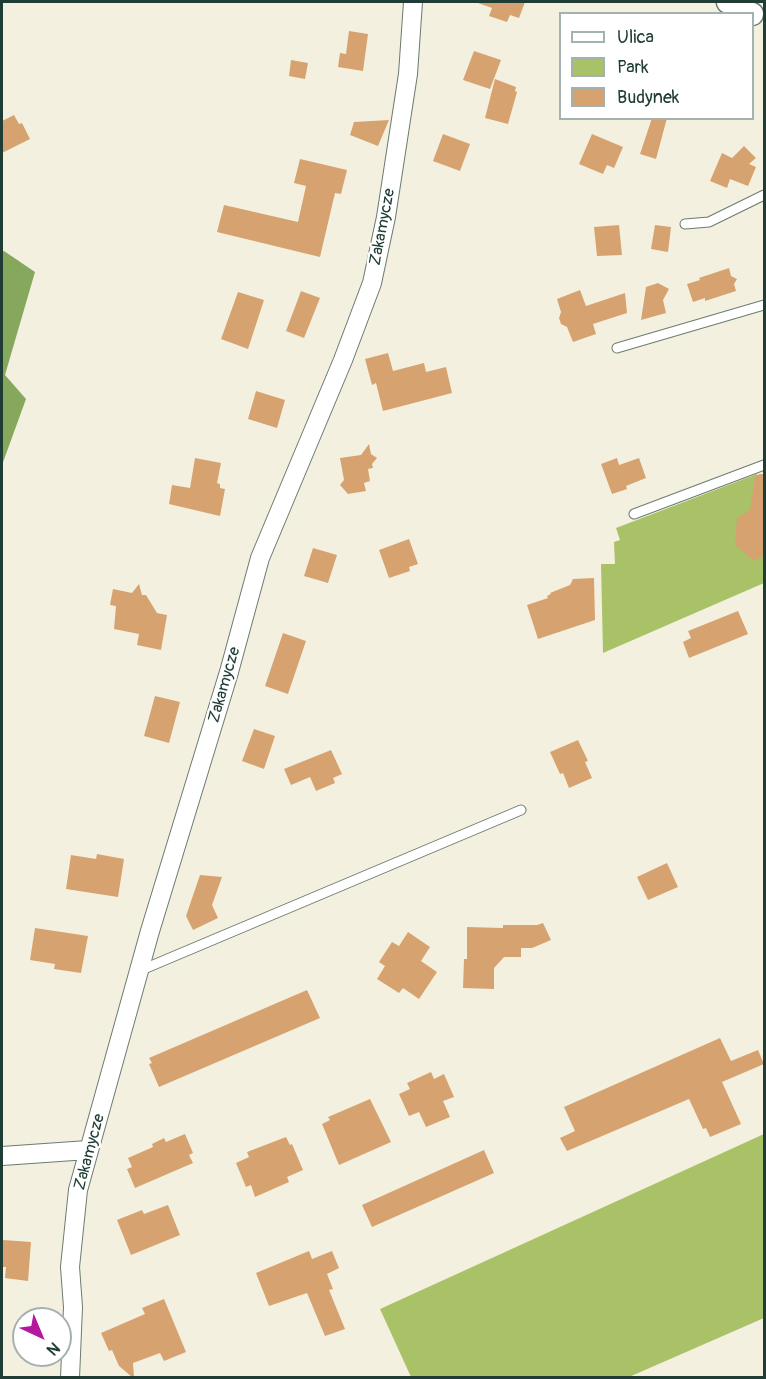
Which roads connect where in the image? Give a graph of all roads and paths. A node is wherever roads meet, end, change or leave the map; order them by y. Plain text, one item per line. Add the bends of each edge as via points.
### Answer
1 (413, 2) edge
2 (728, 2) edge
3 (748, 12) edge
4 (765, 195) edge
5 (685, 224) dead end
6 (765, 305) edge
7 (617, 348) dead end
8 (765, 465) edge
9 (634, 514) dead end
10 (520, 810) dead end
11 (139, 971) junction
12 (88, 1150) junction
13 (2, 1156) edge
14 (70, 1377) edge

1 - 11 street, Zakamycze via 408,74 372,283 260,558
2 - 3 street
4 - 5 lane via 709,222
6 - 7 lane
8 - 9 lane
10 - 11 lane
11 - 12 street, Zakamycze
12 - 13 street
12 - 14 street, Zakamycze via 78,1190 70,1267

